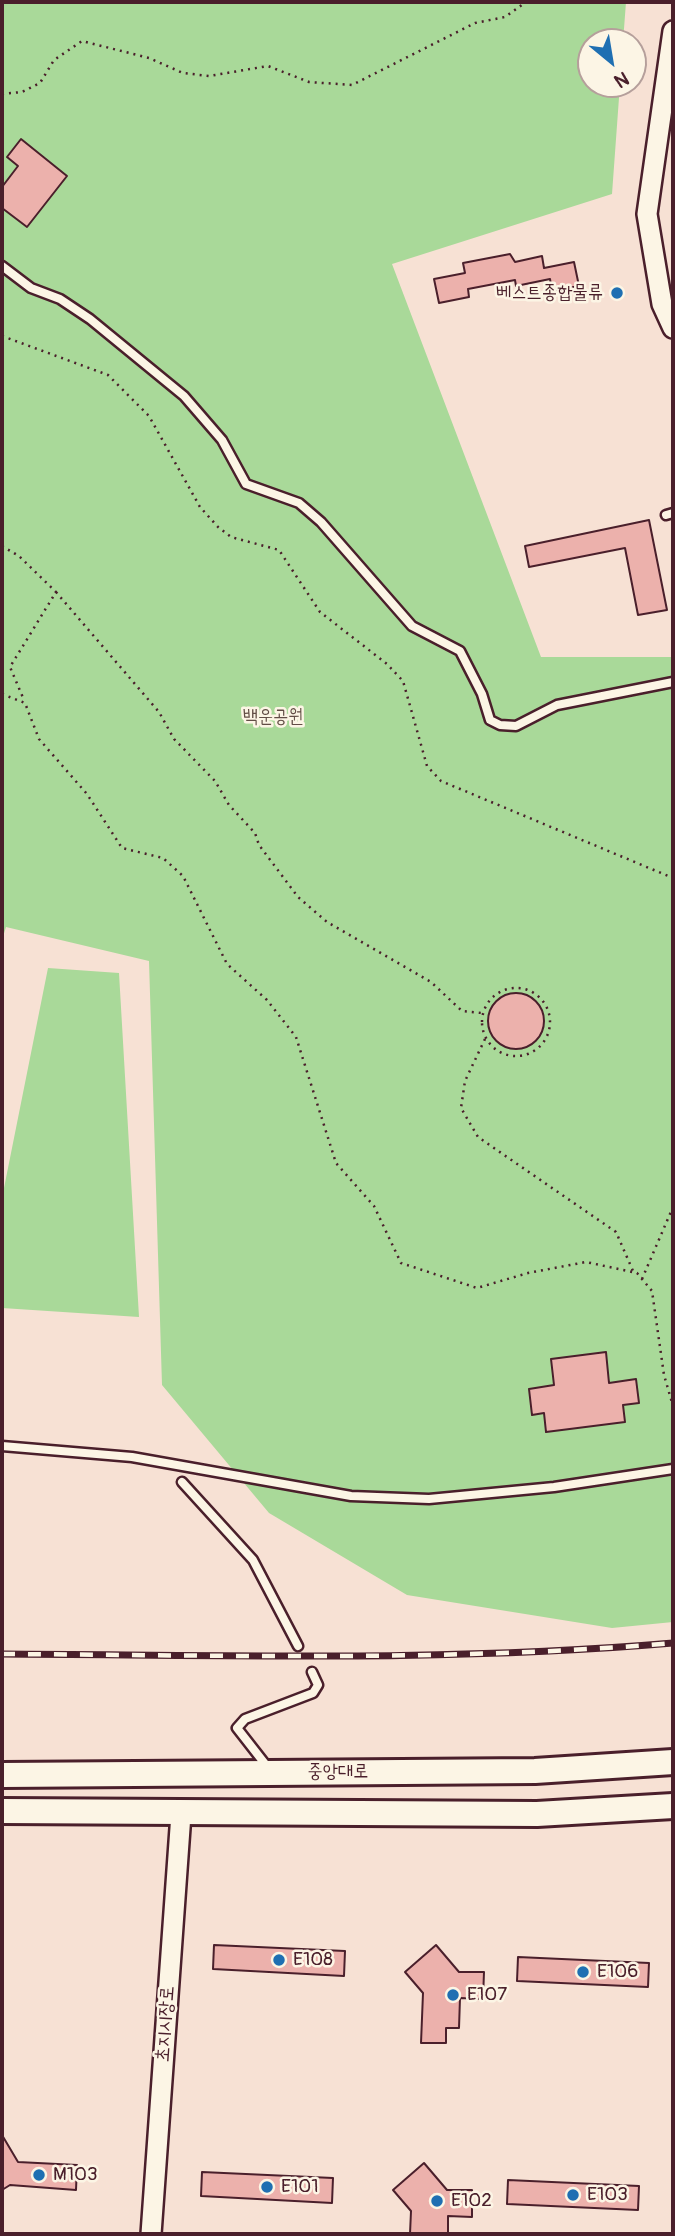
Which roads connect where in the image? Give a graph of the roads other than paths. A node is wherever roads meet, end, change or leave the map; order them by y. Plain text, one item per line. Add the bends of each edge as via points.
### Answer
1 (673, 31) edge
2 (2, 266) edge
3 (673, 328) edge
4 (673, 682) edge
5 (2, 1446) edge
6 (673, 1469) edge
7 (182, 1482) dead end
8 (298, 1646) dead end
9 (312, 1672) dead end
10 (673, 1762) edge
11 (271, 1772) junction
12 (2, 1775) edge
13 (673, 1806) edge
14 (2, 1811) edge
15 (181, 1814) junction
16 (151, 2234) edge

1 - 3 street via 648,214 662,304
2 - 4 lane via 31,288 60,299 90,319 184,396 222,440 246,484 299,503 412,626 460,651 490,720 516,726 557,705
5 - 6 lane via 132,1457 364,1497 443,1497 554,1487
7 - 8 lane via 253,1560
9 - 11 lane via 318,1685 313,1693 245,1719 237,1728
10 - 11 main road, 중앙대로 via 535,1771
11 - 12 main road, 중앙대로
13 - 15 main road via 537,1814
14 - 15 main road
15 - 16 street, 초지시장로

